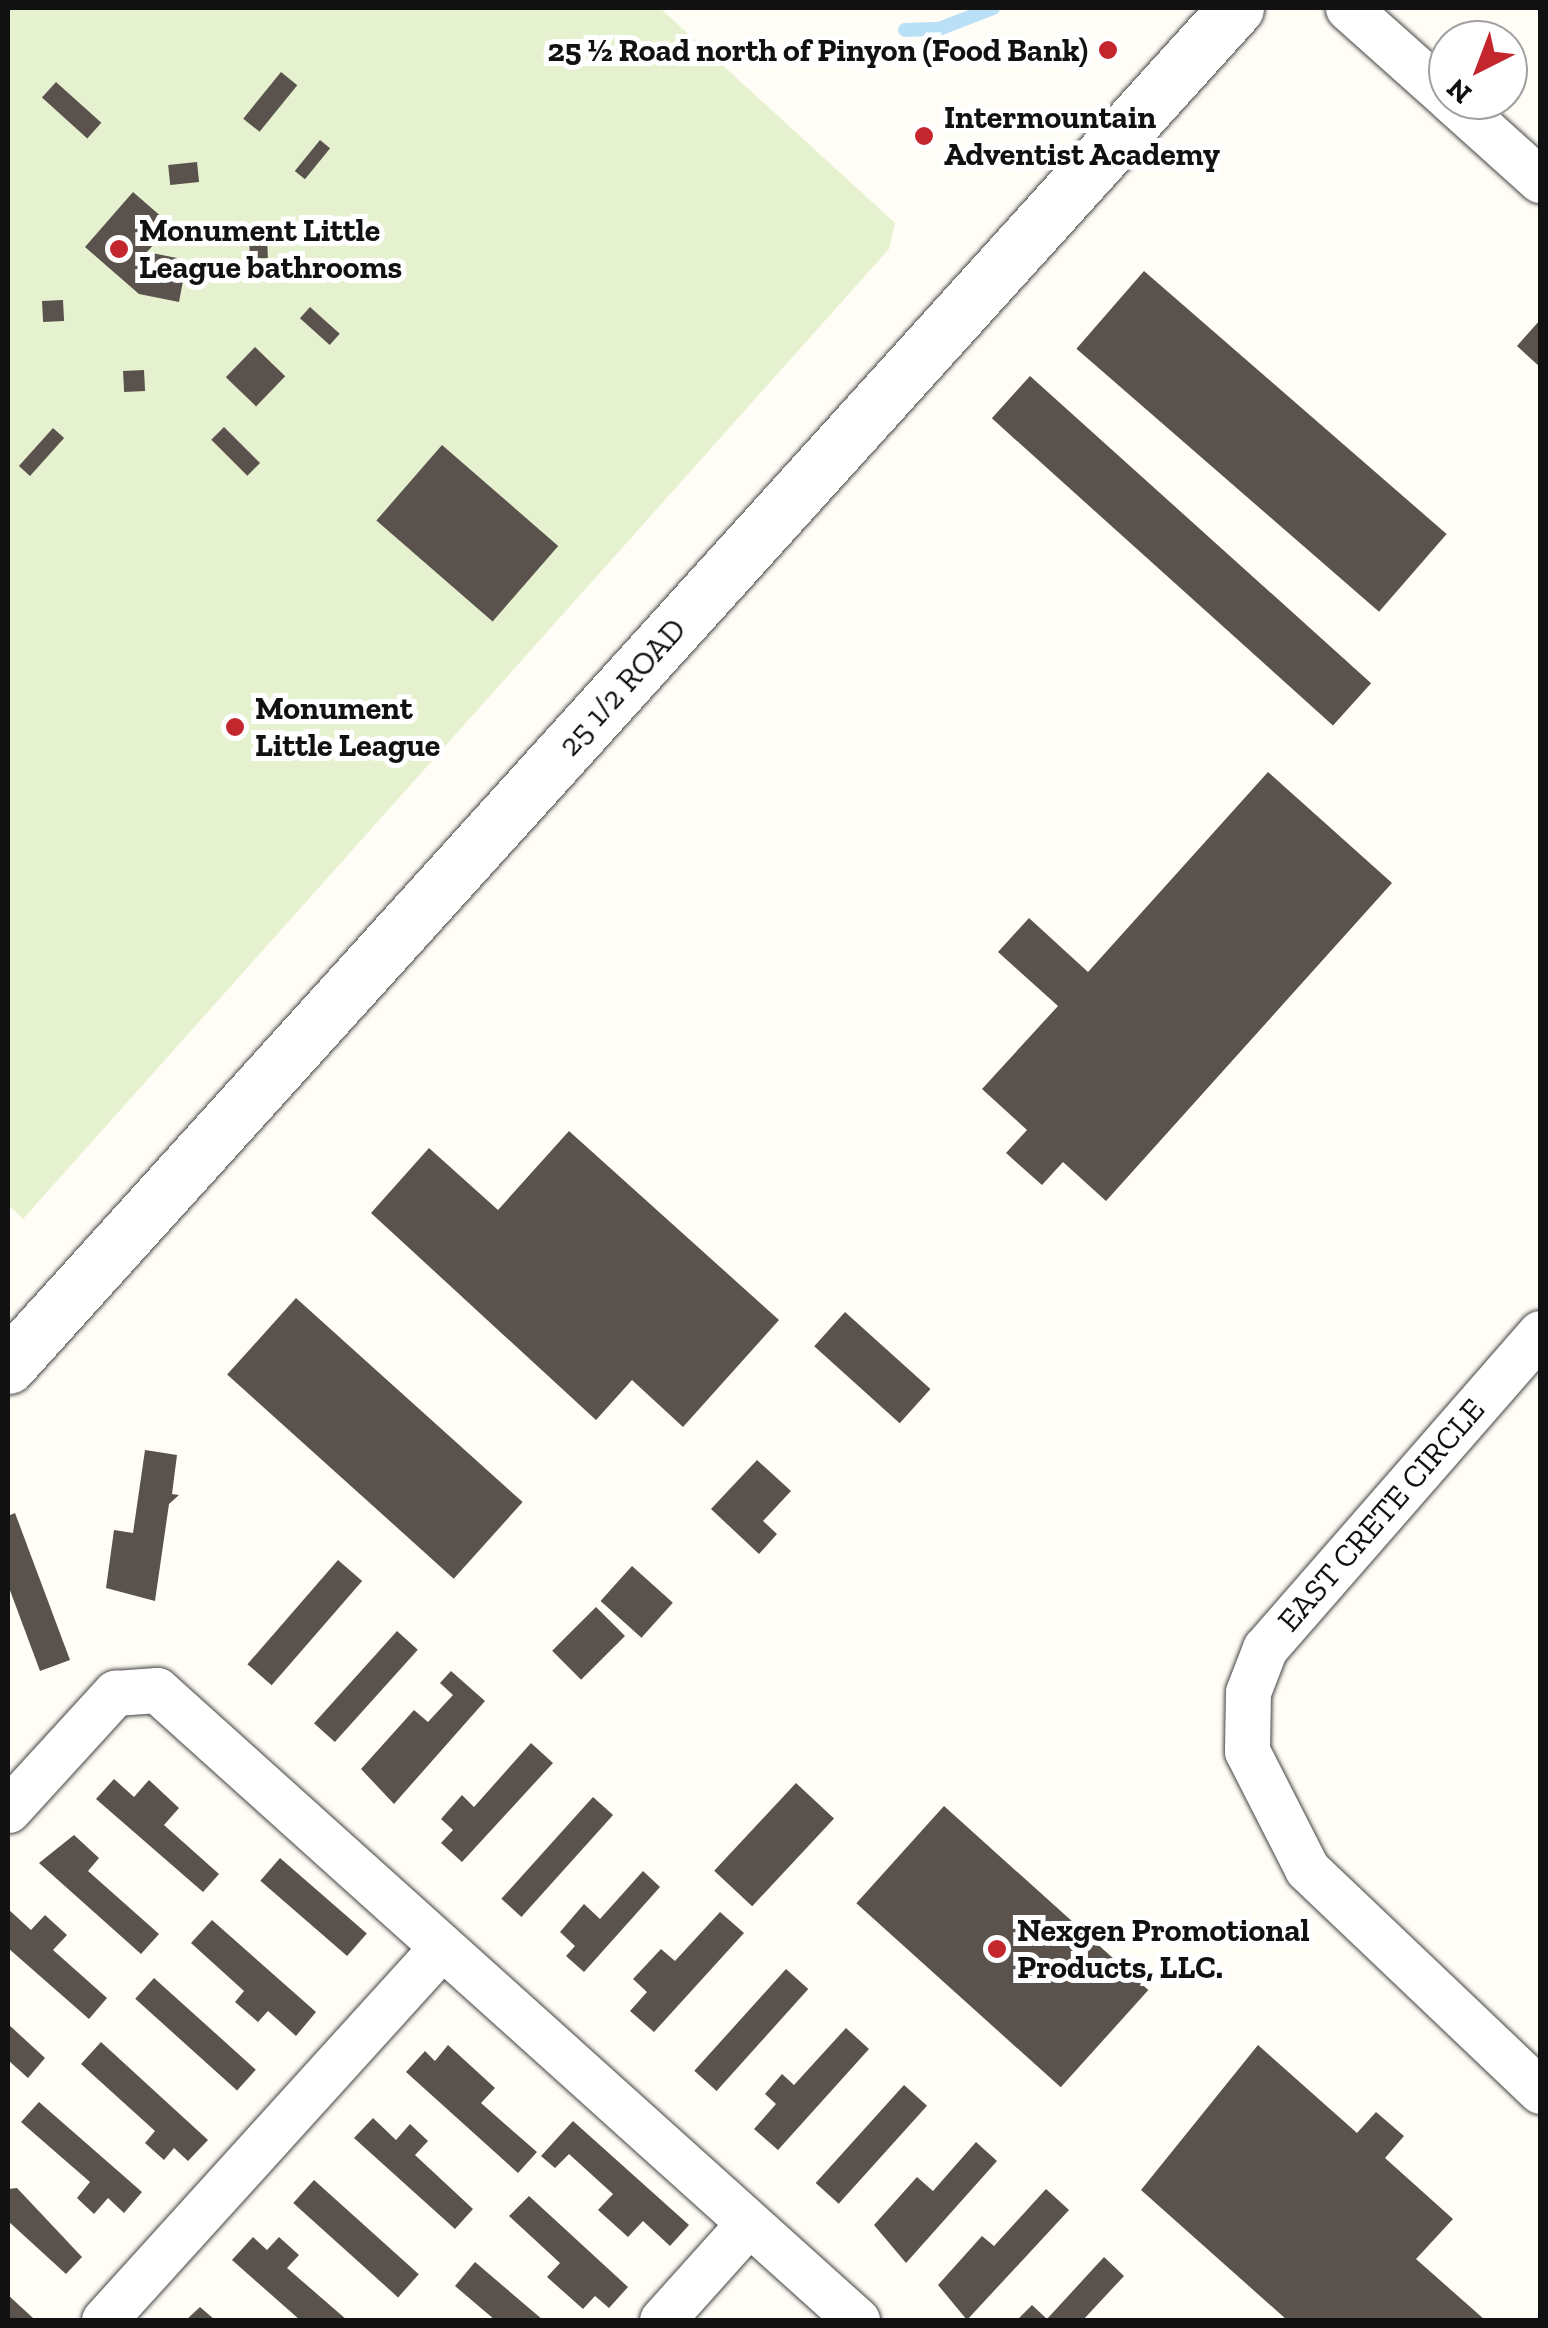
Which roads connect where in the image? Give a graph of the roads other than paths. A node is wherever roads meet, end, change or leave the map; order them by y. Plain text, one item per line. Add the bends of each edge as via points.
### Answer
1 (1236, 8) edge
2 (1348, 8) edge
3 (1428, 79) edge
4 (1473, 120) edge
5 (1540, 180) edge
6 (1540, 1334) edge
7 (8, 1366) edge
8 (8, 1810) edge
9 (442, 1946) junction
10 (1534, 2086) edge
11 (750, 2223) junction
12 (104, 2320) edge
13 (662, 2320) edge
14 (858, 2320) edge

1 - 7 street, 25 1/2 ROAD
2 - 3 street
4 - 5 street
6 - 10 street, EAST CRETE CIRCLE via 1300,1602 1265,1648 1247,1712 1247,1752 1307,1869
8 - 9 street via 115,1693 157,1690
9 - 11 street
9 - 12 street
11 - 13 street
11 - 14 street

